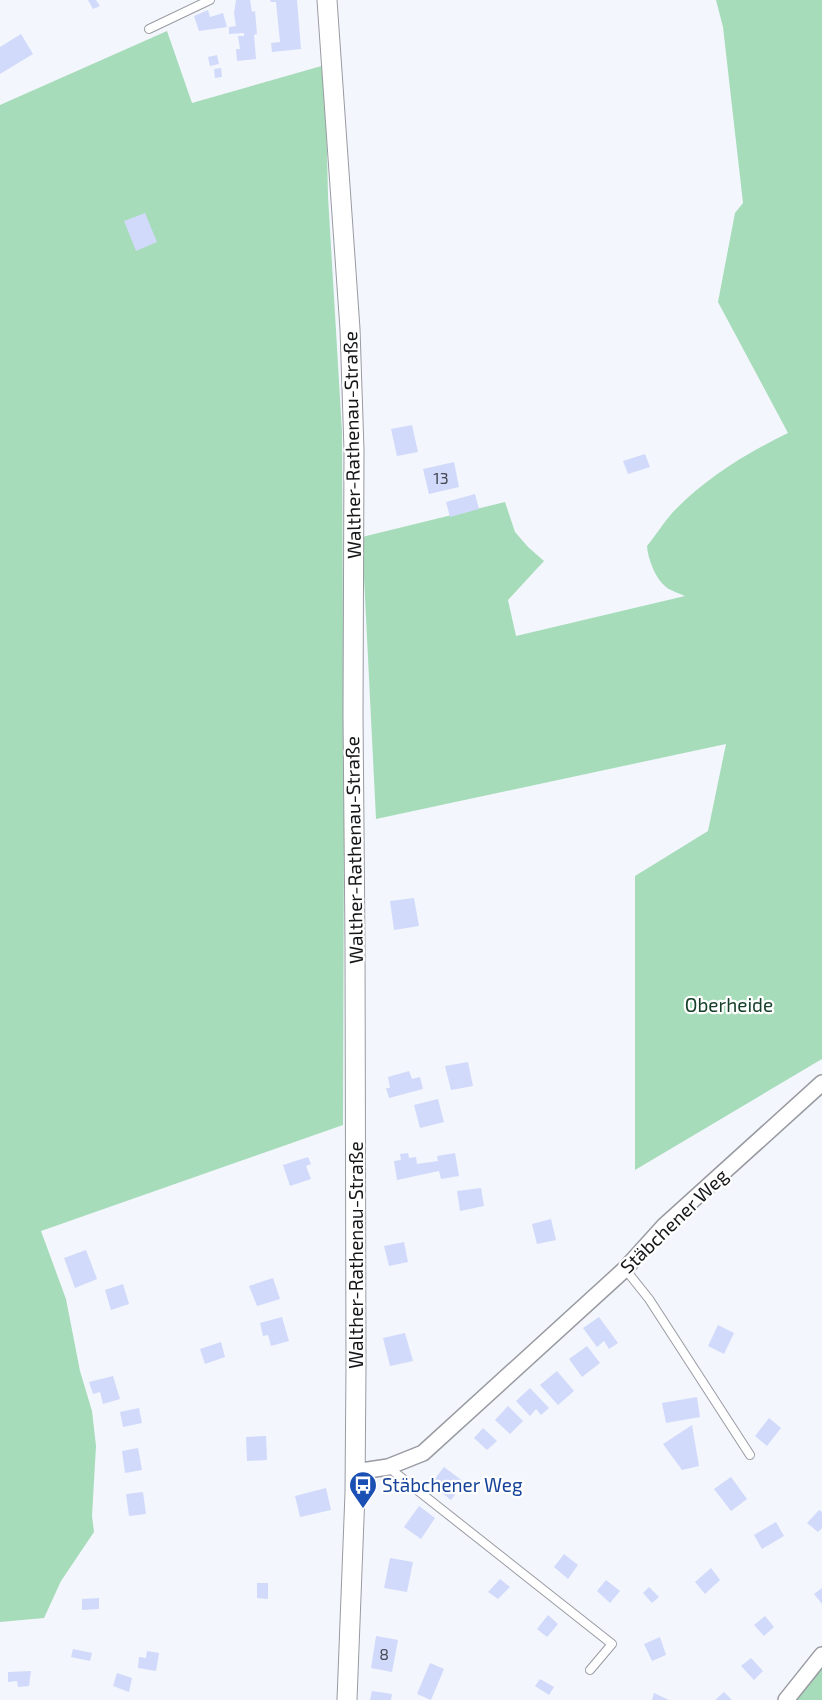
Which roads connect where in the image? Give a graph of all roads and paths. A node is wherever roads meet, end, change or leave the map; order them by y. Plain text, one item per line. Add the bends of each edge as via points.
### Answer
1 (210, 0) edge
2 (327, 0) edge
3 (149, 29) dead end
4 (822, 1083) edge
5 (625, 1269) junction
6 (750, 1455) dead end
7 (388, 1467) junction
8 (355, 1472) junction
9 (822, 1655) edge
10 (590, 1670) dead end
11 (347, 1700) edge
12 (786, 1700) edge

1 - 3 lane
2 - 8 street, Walther-Rathenau-Straße via 350,329 354,450
4 - 5 street, Stäbchener Weg via 664,1226
5 - 6 lane via 649,1299
5 - 7 street, Stäbchener Weg via 423,1453
7 - 8 street, Stäbchener Weg
7 - 10 lane via 612,1644
8 - 11 street, Walther-Rathenau-Straße
9 - 12 street

